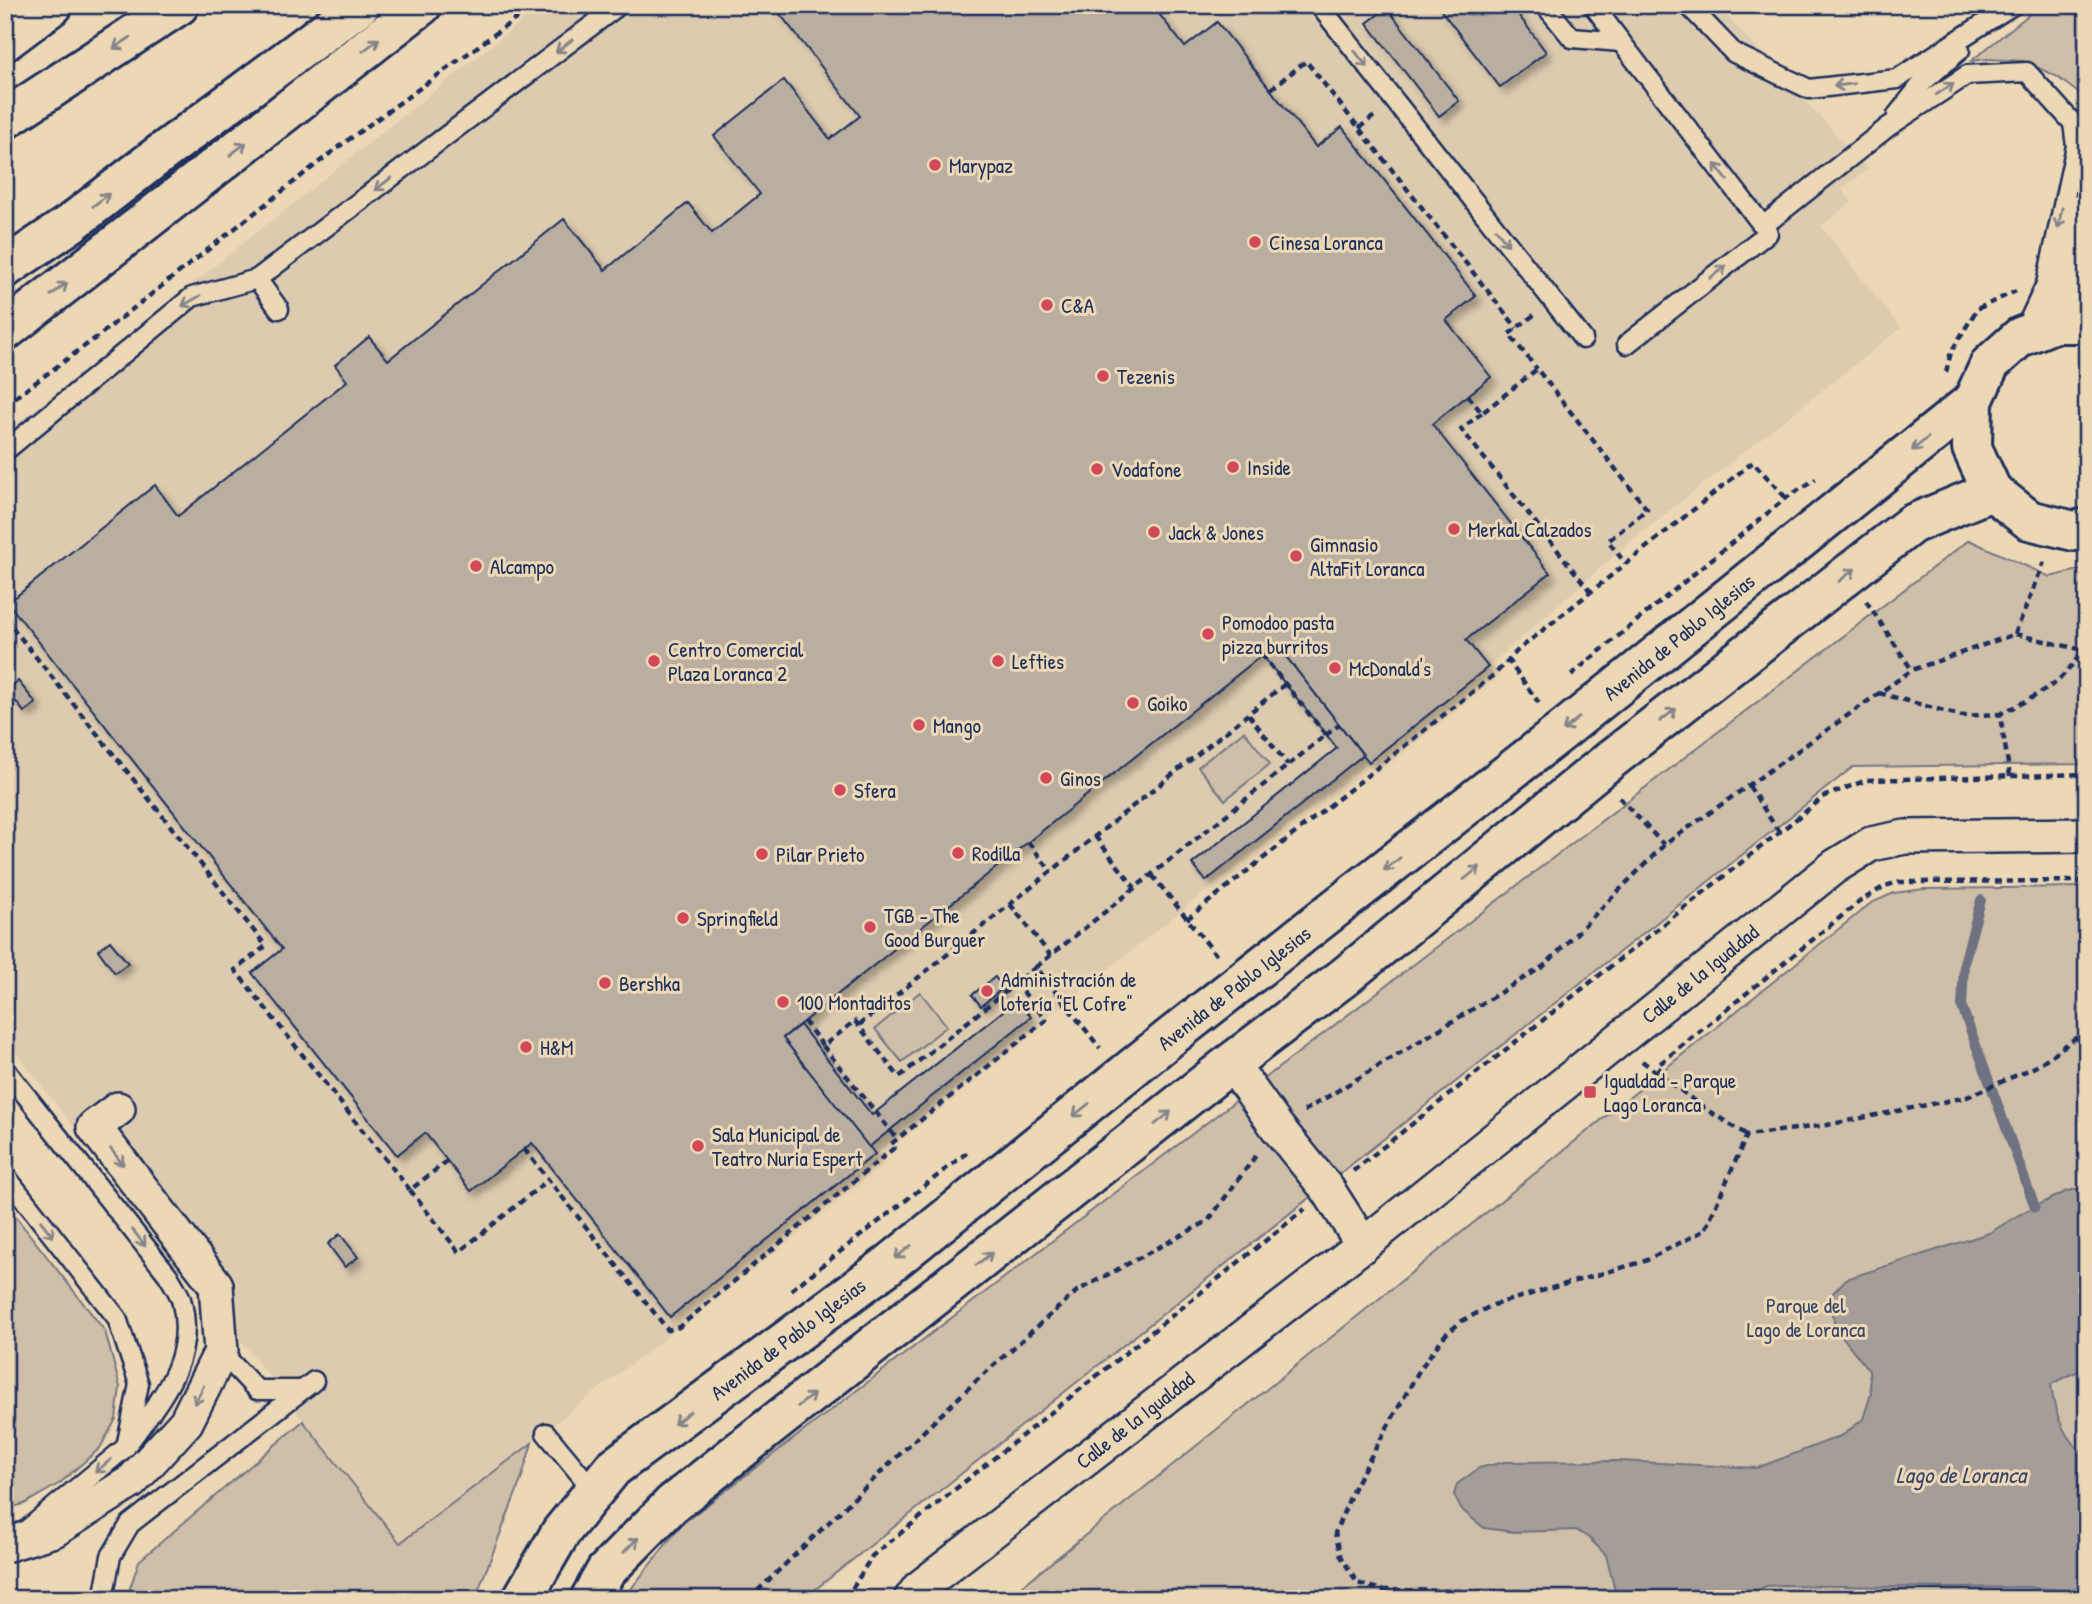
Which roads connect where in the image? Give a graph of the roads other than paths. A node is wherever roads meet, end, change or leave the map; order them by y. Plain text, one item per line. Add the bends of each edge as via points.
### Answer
1 (53, 5) edge
2 (179, 5) edge
3 (327, 5) edge
4 (360, 5) edge
5 (422, 5) edge
6 (619, 5) edge
7 (1319, 5) edge
8 (1545, 5) edge
9 (1593, 5) edge
10 (1688, 5) edge
11 (2009, 8) edge
12 (5, 41) edge
13 (1621, 42) junction
14 (5, 119) edge
15 (1888, 127) junction
16 (155, 158) junction
17 (2087, 211) edge
18 (1765, 229) junction
19 (5, 268) edge
20 (257, 279) junction
21 (279, 309) dead end
22 (2054, 328) edge
23 (5, 331) edge
24 (1583, 339) dead end
25 (1627, 344) dead end
26 (1959, 390) junction
27 (5, 451) edge
28 (1992, 491) junction
29 (2087, 528) edge
30 (2087, 835) edge
31 (1231, 1063) junction
32 (5, 1069) edge
33 (118, 1109) dead end
34 (5, 1175) edge
35 (1363, 1245) junction
36 (221, 1352) junction
37 (546, 1433) dead end
38 (126, 1447) junction
39 (594, 1491) junction
40 (6, 1545) edge
41 (103, 1599) edge
42 (522, 1599) edge
43 (590, 1599) edge
44 (911, 1599) edge

1 - 12 main road
2 -> 14 main road
3 - 16 main road
4 - 16 main road
23 -> 5 main road
6 -> 20 lane
7 -> 24 lane
8 - 13 lane via 1572,38
9 - 13 lane
11 -> 10 lane via 1897,79 1809,89 1734,53
11 - 15 lane via 1923,82
18 -> 13 lane
15 - 18 lane
15 -> 22 lane via 1967,75 2027,72 2063,110 2073,123 2076,146 2046,284
19 -> 16 main road via 70,225
17 - 22 main road via 2075,267
25 -> 18 lane
20 - 21 lane
20 -> 27 lane via 192,297
22 - 26 main road via 1990,364
26 - 28 main road via 1972,448
26 -> 39 main road, Avenida de Pablo Iglesias via 1595,705 887,1266 613,1468
28 - 29 main road via 2029,520 2074,531
31 -> 28 main road via 1912,524
30 - 35 street, Calle de la Igualdad via 1905,837 1871,844 1834,867
31 - 35 street via 1328,1190
43 -> 31 main road via 606,1571 672,1504
32 -> 38 lane via 168,1275 180,1298 186,1343 176,1374
33 -> 36 street via 94,1128 216,1285
34 -> 38 lane via 117,1318 139,1384
35 - 44 street, Calle de la Igualdad via 919,1588
36 -> 40 street via 186,1422 131,1482 54,1530
36 - 41 lane via 257,1390 308,1386 130,1524 111,1556
37 - 39 lane
38 -> 40 lane
39 - 42 main road, Avenida de Pablo Iglesias via 561,1532

